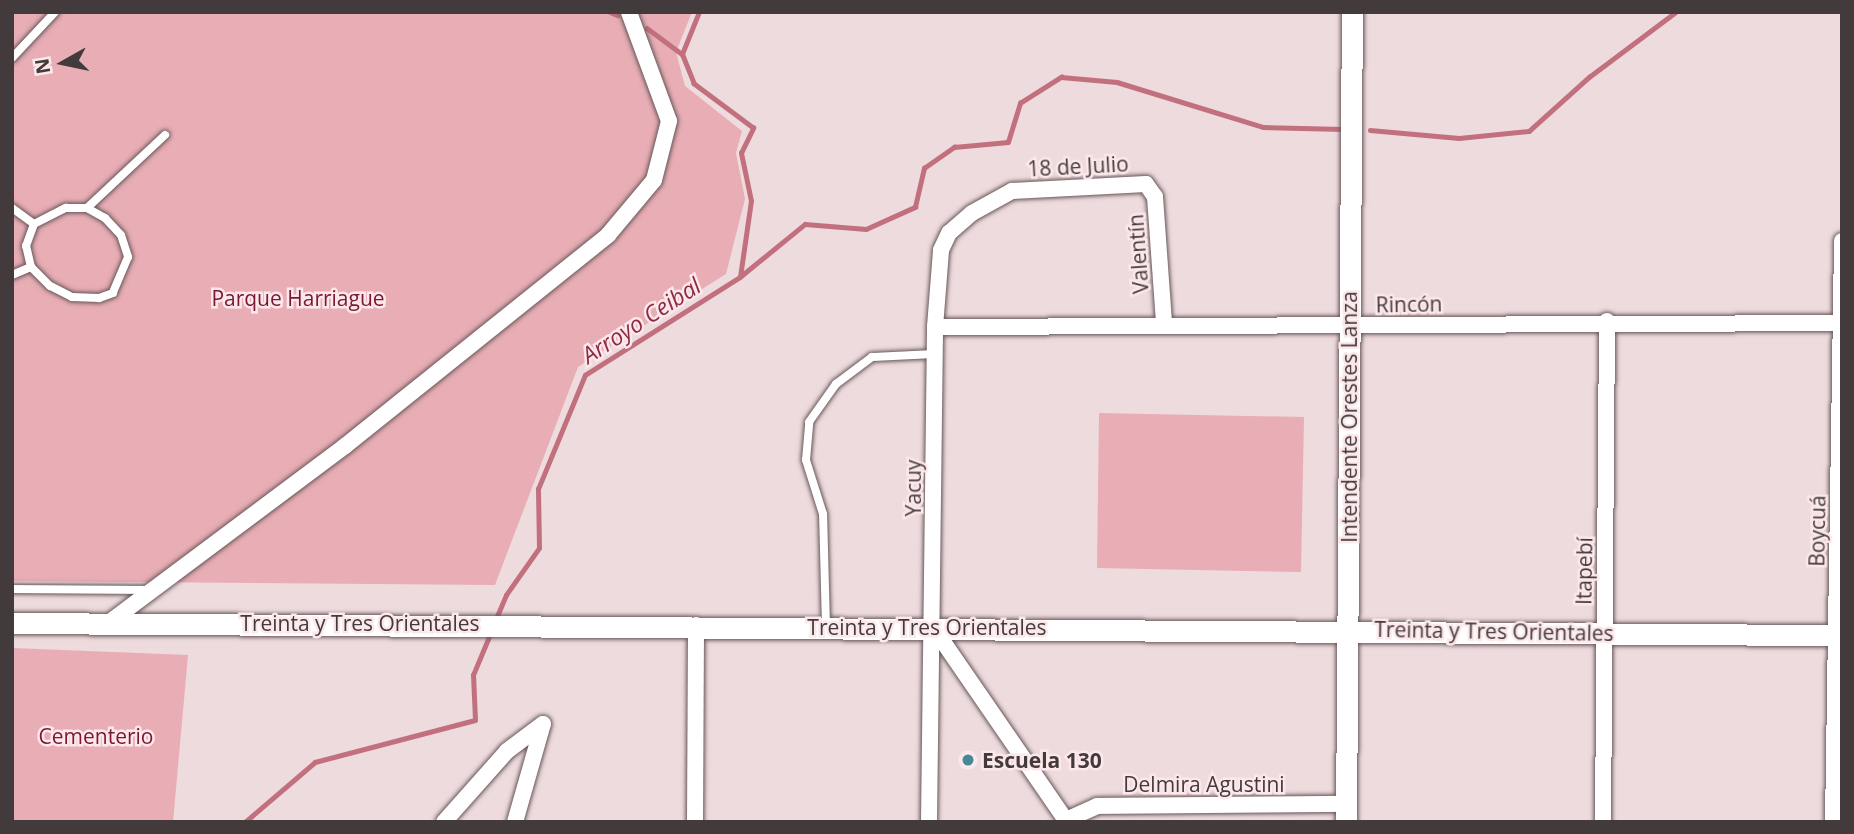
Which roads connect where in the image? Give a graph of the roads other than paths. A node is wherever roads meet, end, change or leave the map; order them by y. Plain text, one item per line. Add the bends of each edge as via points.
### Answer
1 (55, 12) edge
2 (629, 12) edge
3 (1352, 12) edge
4 (12, 58) edge
5 (165, 135) dead end
6 (1146, 184) joint
7 (1012, 191) joint
8 (12, 208) edge
9 (87, 208) junction
10 (34, 224) junction
11 (1842, 241) edge
12 (31, 267) junction
13 (12, 275) edge
14 (1607, 321) junction
15 (1841, 323) edge
16 (1164, 324) junction
17 (1349, 326) junction
18 (935, 327) junction
19 (935, 354) junction
20 (12, 589) edge
21 (148, 590) junction
22 (111, 621) junction
23 (12, 622) edge
24 (696, 625) junction
25 (826, 626) junction
26 (933, 627) junction
27 (1348, 630) junction
28 (1604, 632) junction
29 (1839, 635) edge
30 (1346, 813) edge
31 (1066, 821) edge
32 (444, 822) edge
33 (515, 822) edge
34 (695, 822) edge
35 (929, 822) edge
36 (1602, 822) edge
37 (1833, 822) edge

1 - 4 lane
2 - 21 street via 669,121 654,180 608,235 345,446
3 - 17 street, Intendente Orestes Lanza
5 - 9 lane
6 - 7 street, 18 de Julio
6 - 16 street, Valentín via 1155,197
7 - 18 street, Yacuy via 972,213 949,233 941,250
8 - 10 lane
9 - 10 lane via 66,208
9 - 12 lane via 121,235 128,257 113,293 99,298 72,297 50,286
10 - 12 lane via 26,246
11 - 15 street, Boycuá
12 - 13 lane
14 - 15 street, Rincón
14 - 17 street, Rincón
14 - 28 street, Itapebí
15 - 29 street, Boycuá
16 - 17 street, Rincón
16 - 18 street, Rincón
17 - 27 street, Intendente Orestes Lanza
18 - 19 street, Yacuy
19 - 25 lane via 872,356 836,384 809,422 806,460 823,514
19 - 26 street, Yacuy
20 - 21 lane
21 - 22 street
22 - 23 street, Treinta y Tres Orientales
22 - 24 street, Treinta y Tres Orientales
24 - 25 street, Treinta y Tres Orientales
24 - 34 street
25 - 26 street, Treinta y Tres Orientales
26 - 27 street, Treinta y Tres Orientales
26 - 31 street
26 - 35 street, Yacuy
27 - 28 street, Treinta y Tres Orientales
27 - 30 street, Intendente Orestes Lanza
28 - 29 street, Treinta y Tres Orientales
28 - 36 street, Itapebí
29 - 37 street, Boycuá
30 - 31 street, Delmira Agustini via 1097,806
32 - 33 street via 507,751 543,724

